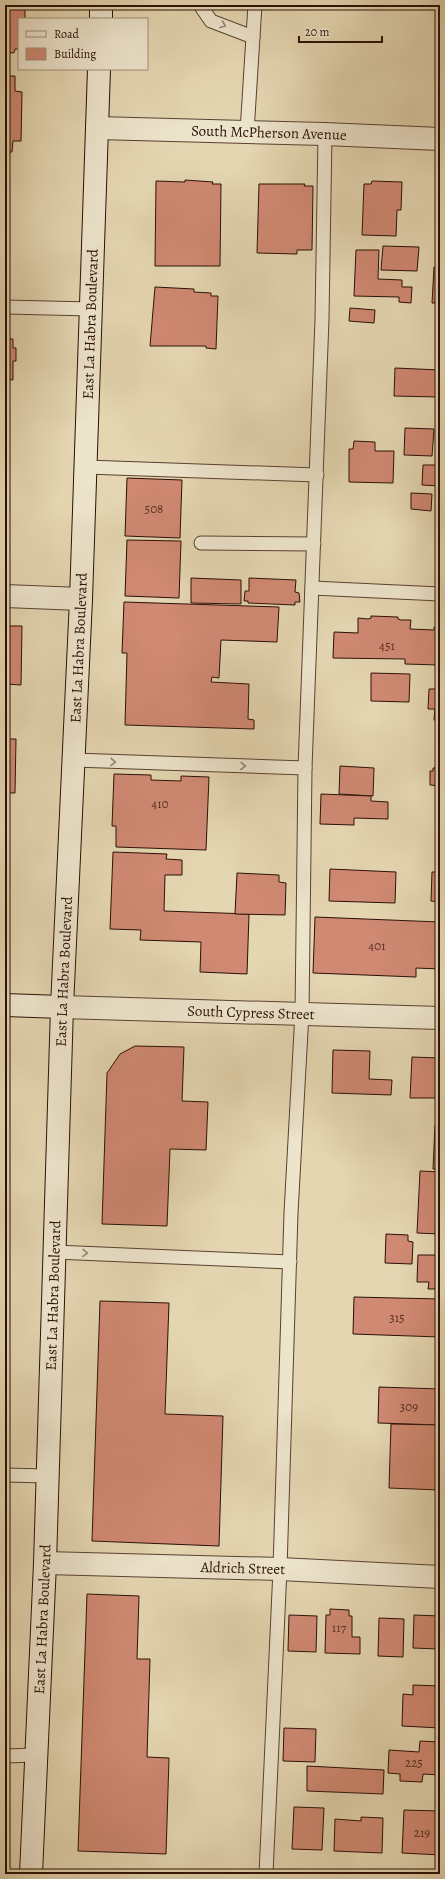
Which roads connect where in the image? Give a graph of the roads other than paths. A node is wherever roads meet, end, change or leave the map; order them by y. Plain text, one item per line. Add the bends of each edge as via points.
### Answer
1 (101, 5) edge
2 (200, 5) edge
3 (255, 5) edge
4 (101, 18) edge
5 (253, 37) junction
6 (99, 70) edge
7 (97, 128) junction
8 (247, 132) junction
9 (325, 134) junction
10 (440, 139) edge
11 (5, 307) edge
12 (91, 309) junction
13 (86, 467) junction
14 (316, 475) junction
15 (201, 543) dead end
16 (314, 544) junction
17 (312, 588) junction
18 (440, 594) edge
19 (5, 596) edge
20 (81, 599) junction
21 (74, 760) junction
22 (305, 768) junction
23 (5, 1005) edge
24 (62, 1006) junction
25 (302, 1013) junction
26 (440, 1018) edge
27 (54, 1252) junction
28 (290, 1262) junction
29 (5, 1475) edge
30 (48, 1476) junction
31 (45, 1563) junction
32 (280, 1569) junction
33 (440, 1577) edge
34 (36, 1755) junction
35 (5, 1756) edge
36 (31, 1874) edge
37 (266, 1874) edge

1 - 4 main road
2 -> 5 lane via 211,21
3 - 5 lane
5 - 8 lane
6 - 7 main road, East La Habra Boulevard
7 - 8 main road, South McPherson Avenue
7 - 12 main road, East La Habra Boulevard
8 - 9 main road, South McPherson Avenue
9 - 10 main road, South McPherson Avenue
9 - 14 lane
11 - 12 lane
12 - 13 main road, East La Habra Boulevard
13 - 14 lane
13 - 20 main road, East La Habra Boulevard
14 - 16 lane
15 - 16 lane
16 - 17 lane
17 - 18 lane
17 - 22 lane
19 - 20 main road
20 - 21 main road, East La Habra Boulevard
21 -> 22 lane
21 - 24 main road, East La Habra Boulevard
22 - 25 lane
23 - 24 main road, South Cypress Street
24 - 25 main road, South Cypress Street
24 - 27 main road, East La Habra Boulevard
25 - 26 main road, South Cypress Street
25 - 28 lane
27 -> 28 lane
27 - 30 main road, East La Habra Boulevard
28 - 32 lane
29 - 30 lane
30 - 31 main road, East La Habra Boulevard
31 - 32 main road, Aldrich Street
31 - 34 main road, East La Habra Boulevard
32 - 33 main road, Aldrich Street
32 - 37 lane
34 - 35 lane
34 - 36 main road, East La Habra Boulevard

